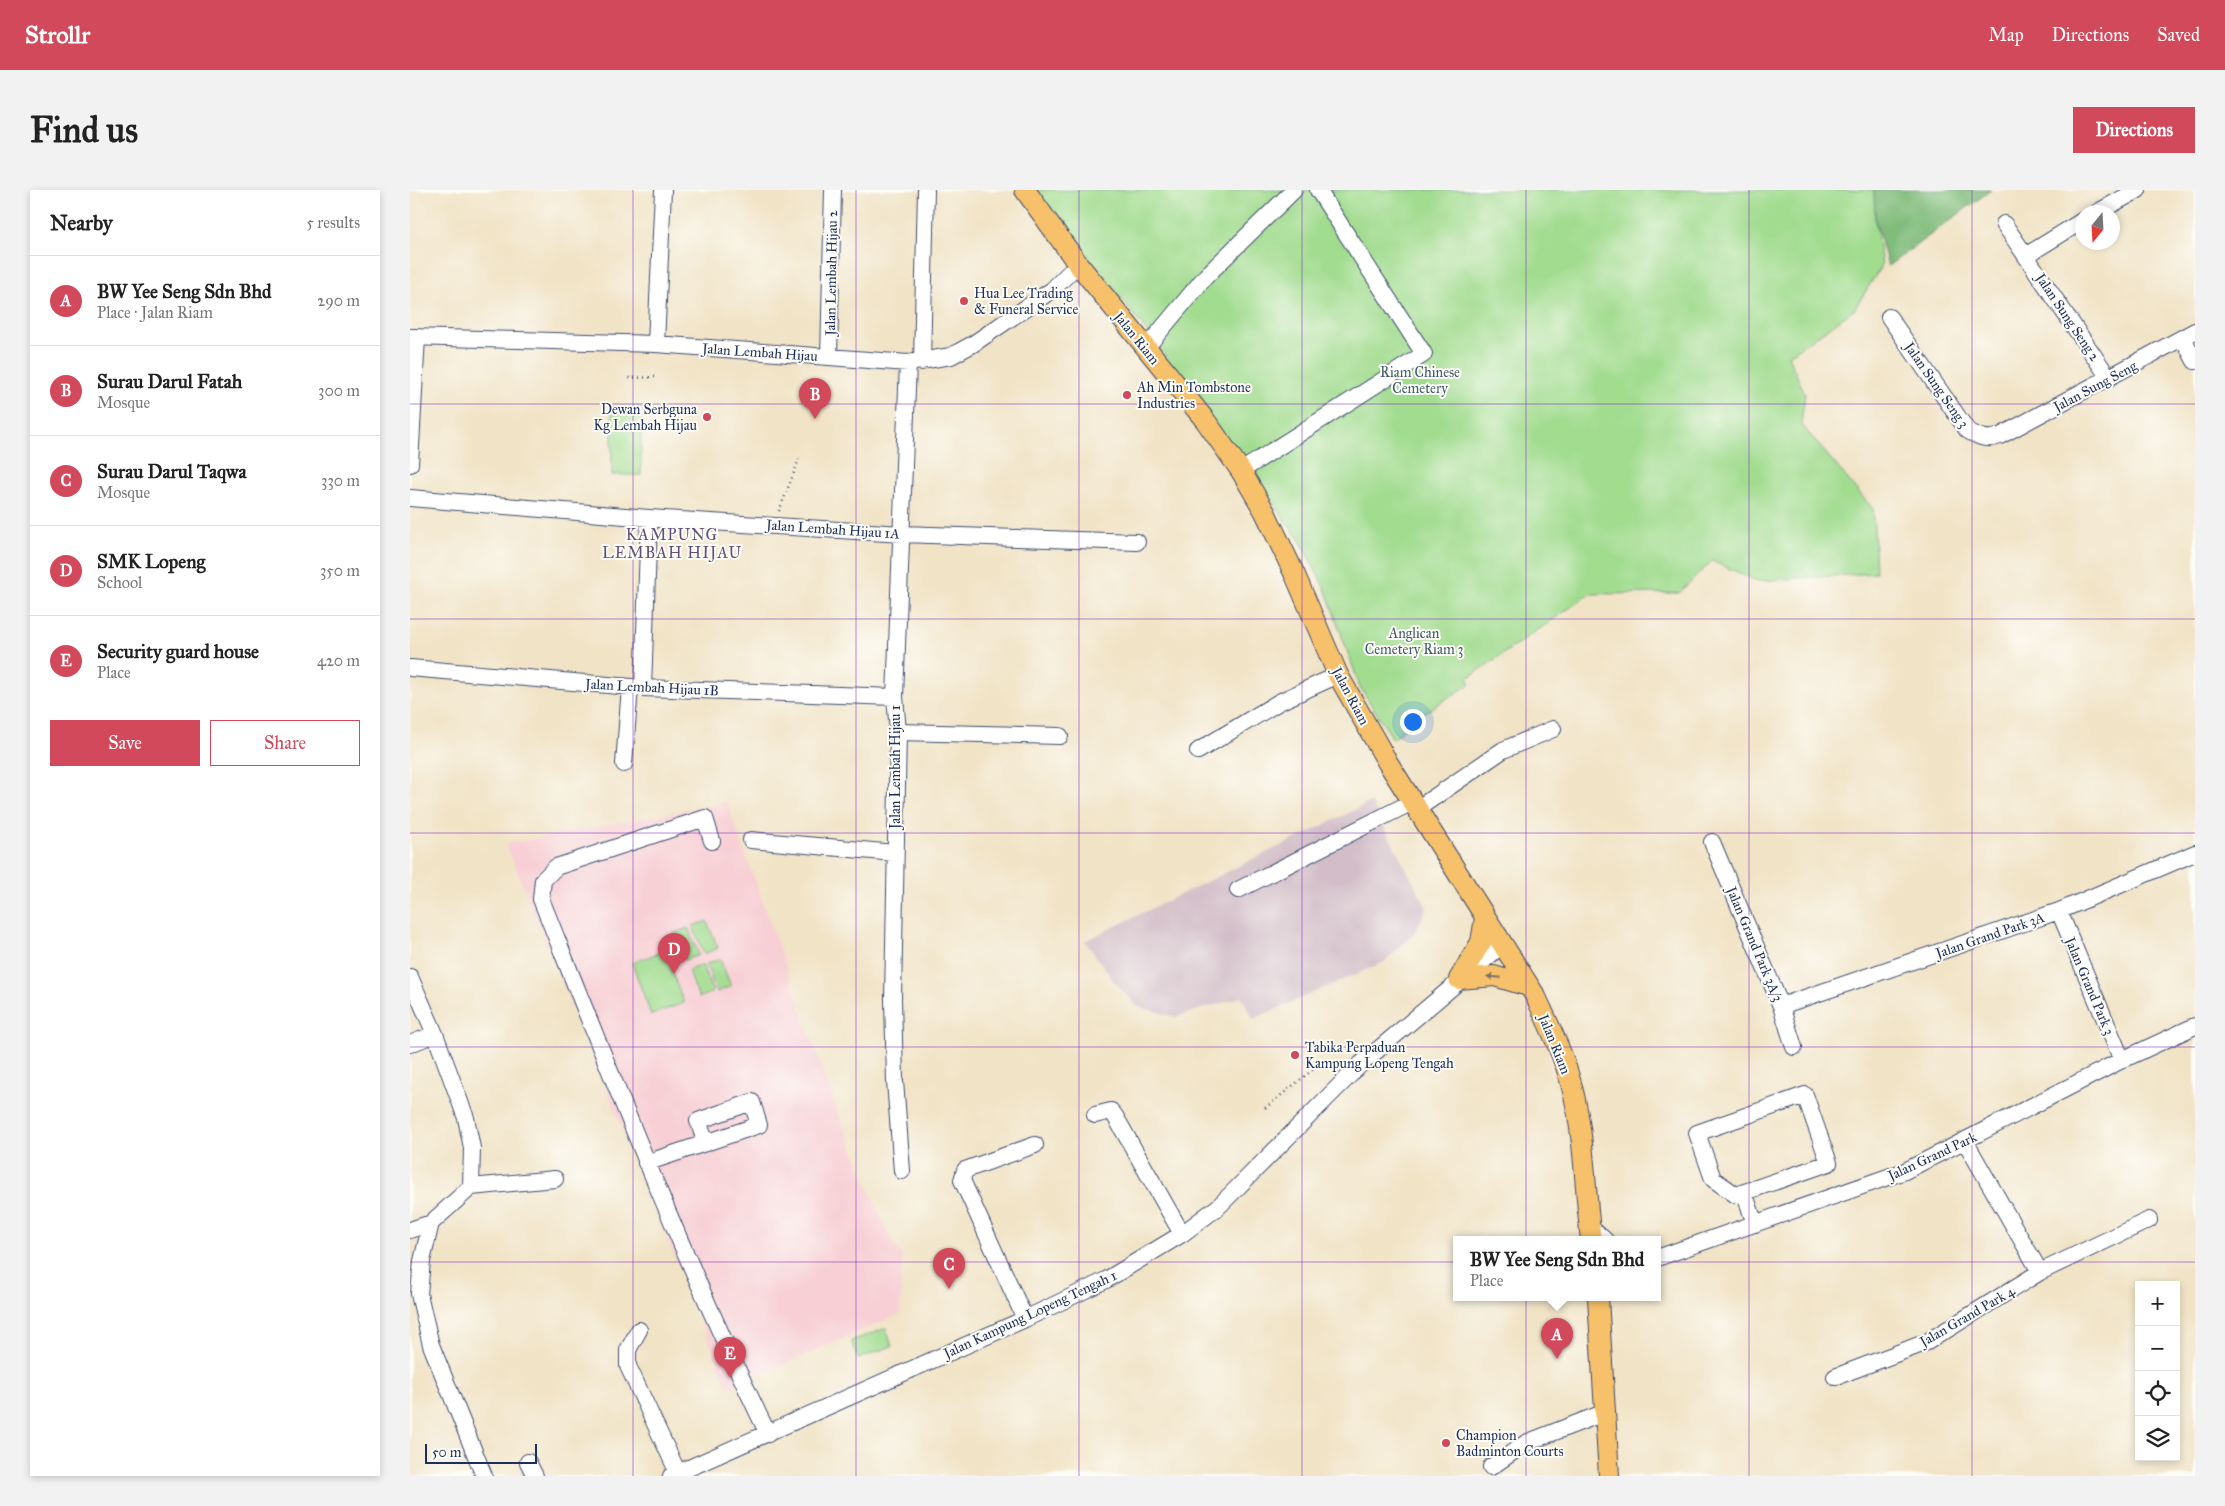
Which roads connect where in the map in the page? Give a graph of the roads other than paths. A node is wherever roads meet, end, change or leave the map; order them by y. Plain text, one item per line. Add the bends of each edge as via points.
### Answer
1 (663, 190) edge
2 (833, 190) edge
3 (926, 190) edge
4 (1025, 190) edge
5 (1294, 190) edge
6 (1318, 190) edge
7 (2138, 190) edge
8 (2111, 205) edge
9 (2004, 224) dead end
10 (2075, 225) edge
11 (2027, 255) junction
12 (1078, 264) junction
13 (1889, 317) dead end
14 (2189, 335) edge
15 (414, 337) edge
16 (656, 344) junction
17 (1145, 349) junction
18 (829, 357) junction
19 (2195, 361) edge
20 (915, 363) junction
21 (2109, 378) junction
22 (1993, 439) joint
23 (410, 464) edge
24 (1241, 471) junction
25 (410, 498) edge
26 (648, 518) junction
27 (902, 534) junction
28 (1137, 542) dead end
29 (410, 668) edge
30 (1338, 675) junction
31 (636, 687) junction
32 (895, 697) junction
33 (1553, 729) dead end
34 (898, 732) junction
35 (1060, 736) dead end
36 (1198, 752) dead end
37 (624, 764) dead end
38 (1414, 805) junction
39 (751, 840) dead end
40 (712, 841) dead end
41 (1712, 842) dead end
42 (895, 853) junction
43 (2195, 853) edge
44 (1238, 890) dead end
45 (2059, 911) junction
46 (1485, 918) junction
47 (1502, 945) junction
48 (410, 977) edge
49 (1459, 979) junction
50 (1528, 986) junction
51 (1780, 1006) junction
52 (2195, 1026) edge
53 (435, 1034) junction
54 (410, 1044) edge
55 (1794, 1047) dead end
56 (2122, 1060) junction
57 (1095, 1116) dead end
58 (1965, 1141) junction
59 (706, 1143) dead end
60 (1036, 1145) dead end
61 (646, 1164) junction
62 (902, 1171) dead end
63 (555, 1179) dead end
64 (471, 1187) junction
65 (1744, 1192) junction
66 (2149, 1220) dead end
67 (431, 1223) junction
68 (1755, 1224) junction
69 (410, 1230) edge
70 (1182, 1234) junction
71 (1590, 1234) edge
72 (1661, 1257) edge
73 (2040, 1272) junction
74 (1598, 1301) edge
75 (1025, 1319) junction
76 (639, 1330) dead end
77 (1835, 1377) dead end
78 (1606, 1412) junction
79 (768, 1434) junction
80 (1491, 1467) dead end
81 (674, 1475) edge
82 (484, 1476) edge
83 (1609, 1476) edge

1 - 16 street
2 - 18 street, Jalan Lembah Hijau 2
3 - 20 street, Jalan Lembah Hijau 1
4 - 12 main road, Jalan Riam
5 - 17 street via 1206,276
6 - 24 street via 1424,354
7 - 8 street
9 - 11 street, Jalan Sung Seng 2
10 - 11 street
11 - 21 street, Jalan Sung Seng 2
12 - 17 main road, Jalan Riam
12 - 20 street, Jalan Lembah Hijau via 1052,290 973,344 951,356
13 - 22 street, Jalan Sung Seng 3 via 1967,430 1976,436
14 - 19 street
14 - 21 street, Jalan Sung Seng
15 - 16 street, Jalan Lembah Hijau
15 - 23 street
16 - 18 street, Jalan Lembah Hijau
17 - 24 main road, Jalan Riam via 1205,420
18 - 20 street, Jalan Lembah Hijau
20 - 27 street, Jalan Lembah Hijau 1
21 - 22 street, Jalan Sung Seng
24 - 30 main road, Jalan Riam via 1295,575
25 - 26 street, Jalan Lembah Hijau 1A
26 - 27 street, Jalan Lembah Hijau 1A
26 - 31 street
27 - 28 street, Jalan Lembah Hijau 1A
27 - 32 street, Jalan Lembah Hijau 1
29 - 31 street, Jalan Lembah Hijau 1B
30 - 36 street via 1280,702
30 - 38 main road, Jalan Riam
31 - 32 street, Jalan Lembah Hijau 1B
31 - 37 street
32 - 34 street, Jalan Lembah Hijau 1
33 - 38 street via 1503,750
34 - 35 street
34 - 42 street, Jalan Lembah Hijau 1
38 - 44 street
38 - 46 main road, Jalan Riam
39 - 42 street
40 - 61 street via 705,818 556,867 543,880 541,899
41 - 51 street, Jalan Grand Park 3A/3
42 - 62 street, Jalan Lembah Hijau 1 via 893,999
43 - 45 street, Jalan Grand Park 3A
45 - 51 street, Jalan Grand Park 3A
45 - 56 street, Jalan Grand Park 3
46 - 47 main road, Jalan Riam
46 - 49 main road via 1481,942
47 - 49 street, Jalan Kampung Lopeng Tengah 1
47 - 50 main road, Jalan Riam
48 - 53 street
50 -> 49 main road via 1494,976
49 - 70 street, Jalan Kampung Lopeng Tengah 1 via 1360,1064 1218,1207
50 - 71 main road, Jalan Riam via 1554,1035 1568,1072 1578,1117
51 - 55 street, Jalan Grand Park 3A/3
52 - 56 street, Jalan Grand Park
53 - 54 street
53 - 64 street via 466,1118 472,1148
56 - 58 street, Jalan Grand Park
57 - 70 street via 1111,1112 1115,1116
58 - 68 street, Jalan Grand Park via 1905,1171
58 - 73 street
59 - 61 street
60 - 75 street via 965,1170 962,1180
61 - 79 street
63 - 64 street
64 - 67 street
65 - 65 street via 1736,1195 1713,1179 1697,1133 1805,1095 1829,1163
65 - 68 street
66 - 73 street, Jalan Grand Park 4
67 - 69 street
67 - 82 street via 422,1261 419,1294 431,1345
68 - 72 street, Jalan Grand Park
70 - 75 street, Jalan Kampung Lopeng Tengah 1 via 1106,1280
73 - 77 street, Jalan Grand Park 4 via 1927,1342
74 - 78 main road
75 - 79 street, Jalan Kampung Lopeng Tengah 1
76 - 81 street via 628,1350 628,1366
78 - 80 street via 1526,1443
78 - 83 main road
79 - 81 street, Jalan Kampung Lopeng Tengah 1

